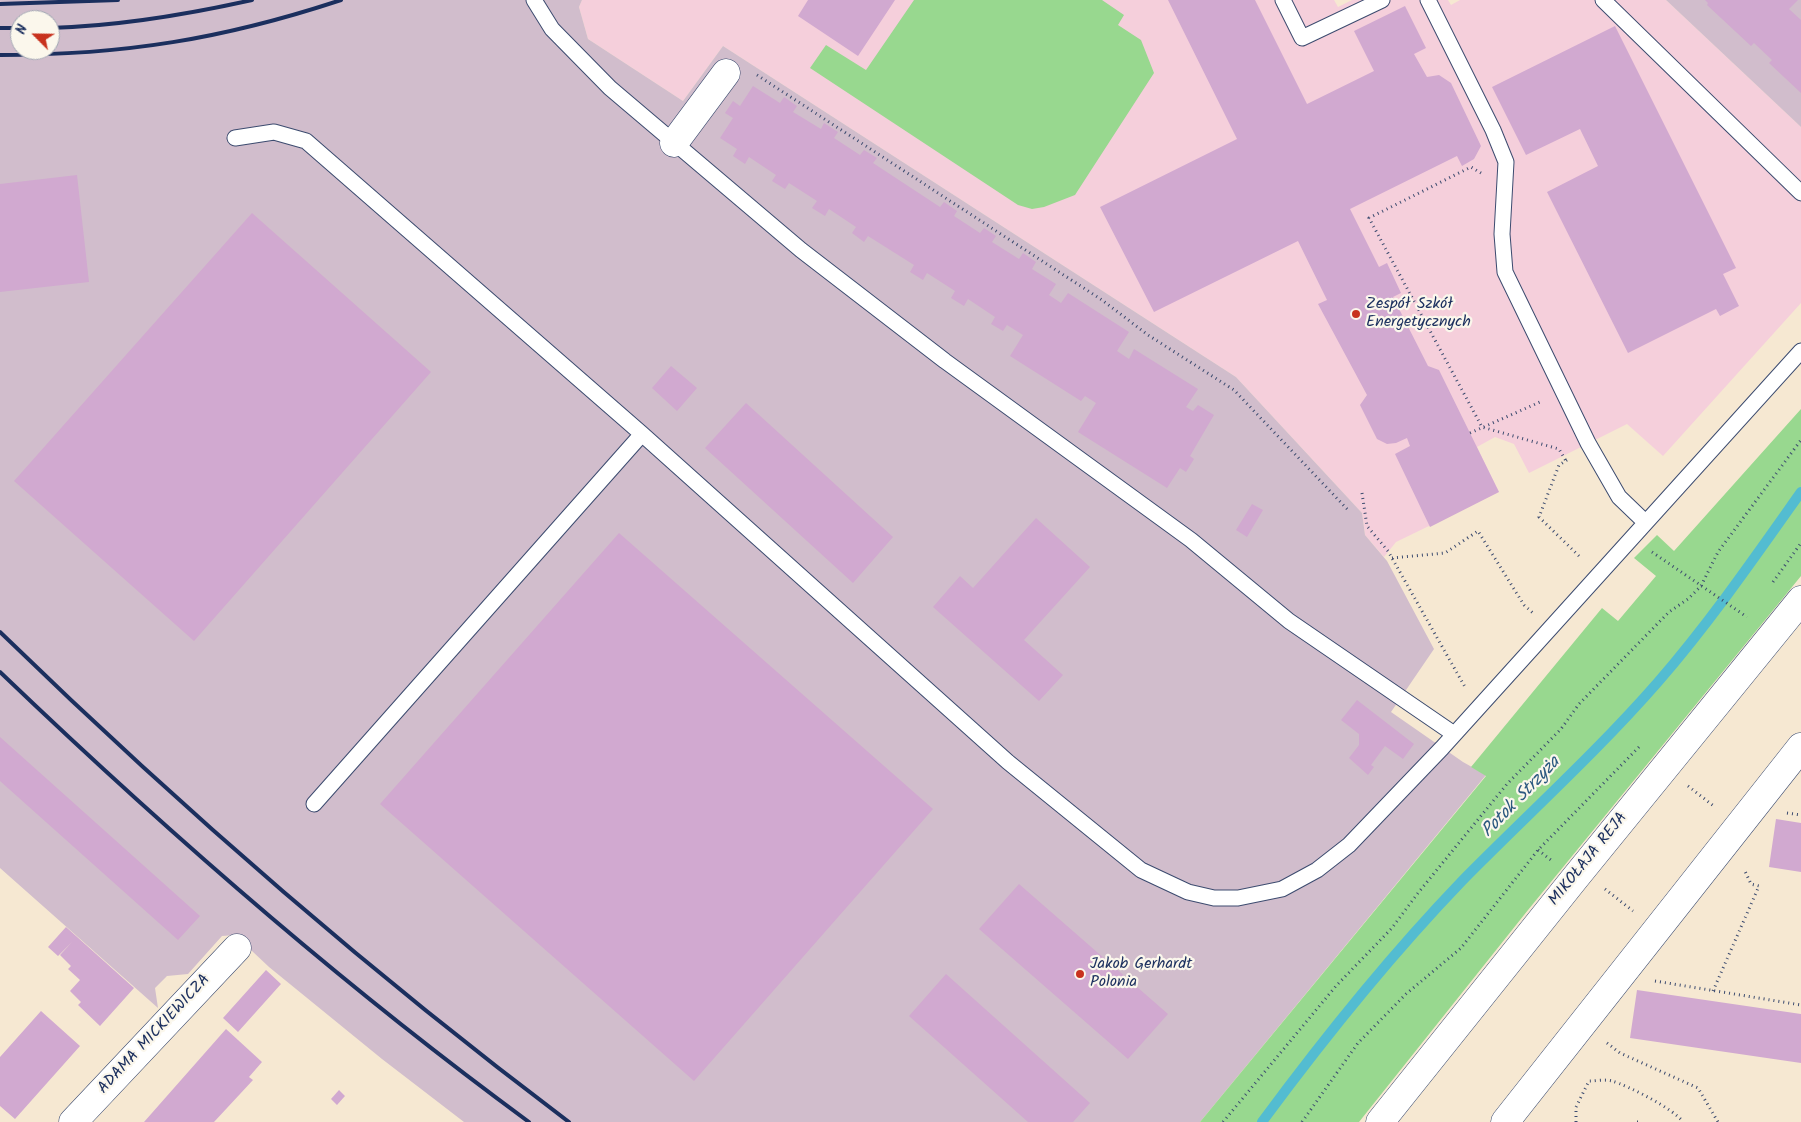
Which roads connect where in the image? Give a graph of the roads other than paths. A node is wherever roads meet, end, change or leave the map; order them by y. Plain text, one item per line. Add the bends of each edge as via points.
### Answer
1 (534, 0) edge
2 (1283, 0) edge
3 (1382, 0) edge
4 (1428, 0) edge
5 (1603, 0) edge
6 (726, 73) road end
7 (235, 138) dead end
8 (674, 143) junction
9 (1801, 193) edge
10 (1801, 351) edge
11 (642, 434) junction
12 (1644, 522) junction
13 (1801, 600) edge
14 (1454, 734) junction
15 (1801, 747) edge
16 (314, 804) dead end
17 (237, 948) dead end
18 (74, 1122) edge
19 (1380, 1122) edge
20 (1505, 1122) edge

1 - 8 lane via 552,29 610,88
2 - 3 lane via 1302,38
4 - 12 lane via 1506,162 1502,241 1505,272 1619,497
5 - 9 lane
6 - 8 street
7 - 11 lane via 274,132 306,141
8 - 14 lane via 872,307 1191,540 1288,621
10 - 12 lane
11 - 14 lane via 1008,762 1141,870 1188,892 1214,898 1238,898 1282,889 1318,870 1349,845
11 - 16 lane
12 - 14 lane
13 - 19 street, MIKOŁAJA REJA
15 - 20 street
17 - 18 street, ADAMA MICKIEWICZA

